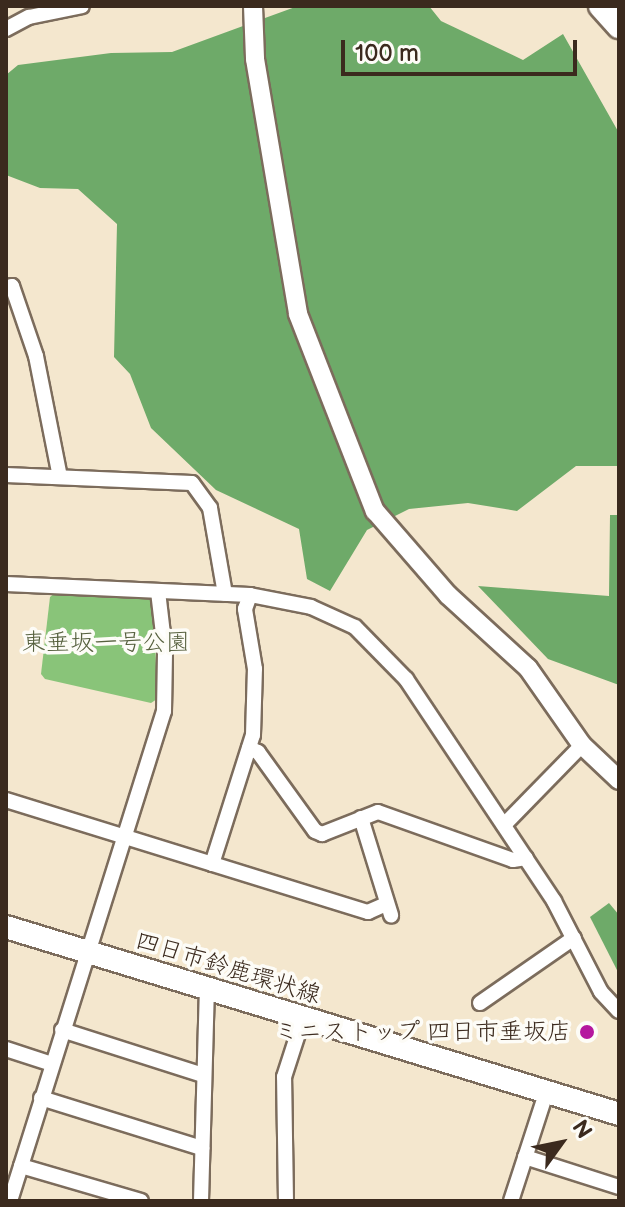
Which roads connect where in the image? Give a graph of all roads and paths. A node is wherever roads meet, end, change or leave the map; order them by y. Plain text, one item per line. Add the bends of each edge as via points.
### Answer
1 (82, 6) edge
2 (253, 6) edge
3 (601, 6) edge
4 (619, 26) edge
5 (6, 29) edge
6 (6, 287) edge
7 (6, 475) edge
8 (60, 477) junction
9 (6, 584) edge
10 (158, 591) junction
11 (225, 594) junction
12 (250, 595) junction
13 (582, 745) junction
14 (249, 748) junction
15 (619, 780) edge
16 (6, 800) edge
17 (361, 818) junction
18 (504, 825) junction
19 (124, 835) junction
20 (526, 858) junction
21 (212, 864) junction
22 (6, 927) edge
23 (574, 938) junction
24 (88, 952) junction
25 (207, 988) junction
26 (480, 1003) dead end
27 (619, 1011) edge
28 (303, 1018) junction
29 (62, 1030) junction
30 (6, 1049) edge
31 (52, 1064) junction
32 (203, 1075) junction
33 (546, 1093) junction
34 (41, 1098) junction
35 (619, 1114) edge
36 (202, 1148) junction
37 (525, 1157) junction
38 (21, 1166) junction
39 (619, 1187) edge
40 (10, 1201) edge
41 (141, 1201) edge
42 (201, 1201) edge
43 (286, 1201) edge
44 (511, 1201) edge

1 - 5 street via 29,17
2 - 13 street via 255,59 298,314 375,511 448,595 528,668
3 - 4 highway
6 - 8 street via 12,286 36,356
7 - 8 street
8 - 11 street via 192,483 210,508
9 - 10 street
10 - 11 street
10 - 19 street via 164,711
11 - 12 street
12 - 14 street via 245,609 256,692
12 - 18 street via 311,607 374,641 406,679
13 - 15 street
13 - 18 street
14 - 17 street via 258,752 315,831 322,834
14 - 21 street
16 - 19 street
17 - 20 street via 378,812 513,860
17 - 21 street via 388,910 368,912
18 - 20 street
19 - 21 street
19 - 24 street
20 - 23 street
22 - 24 main road, 四日市鈴鹿環状線
23 - 26 street
23 - 27 street via 601,992
24 - 25 main road, 四日市鈴鹿環状線
24 - 29 street
25 - 28 main road, 四日市鈴鹿環状線
25 - 32 street
28 - 33 main road, 四日市鈴鹿環状線
28 - 43 street via 284,1077
29 - 31 street
29 - 32 street
30 - 31 street
31 - 34 street
32 - 36 street
33 - 35 main road, 四日市鈴鹿環状線
33 - 37 street
34 - 36 street
34 - 38 street
36 - 42 street
37 - 39 street
37 - 44 street
38 - 40 street
38 - 41 street

